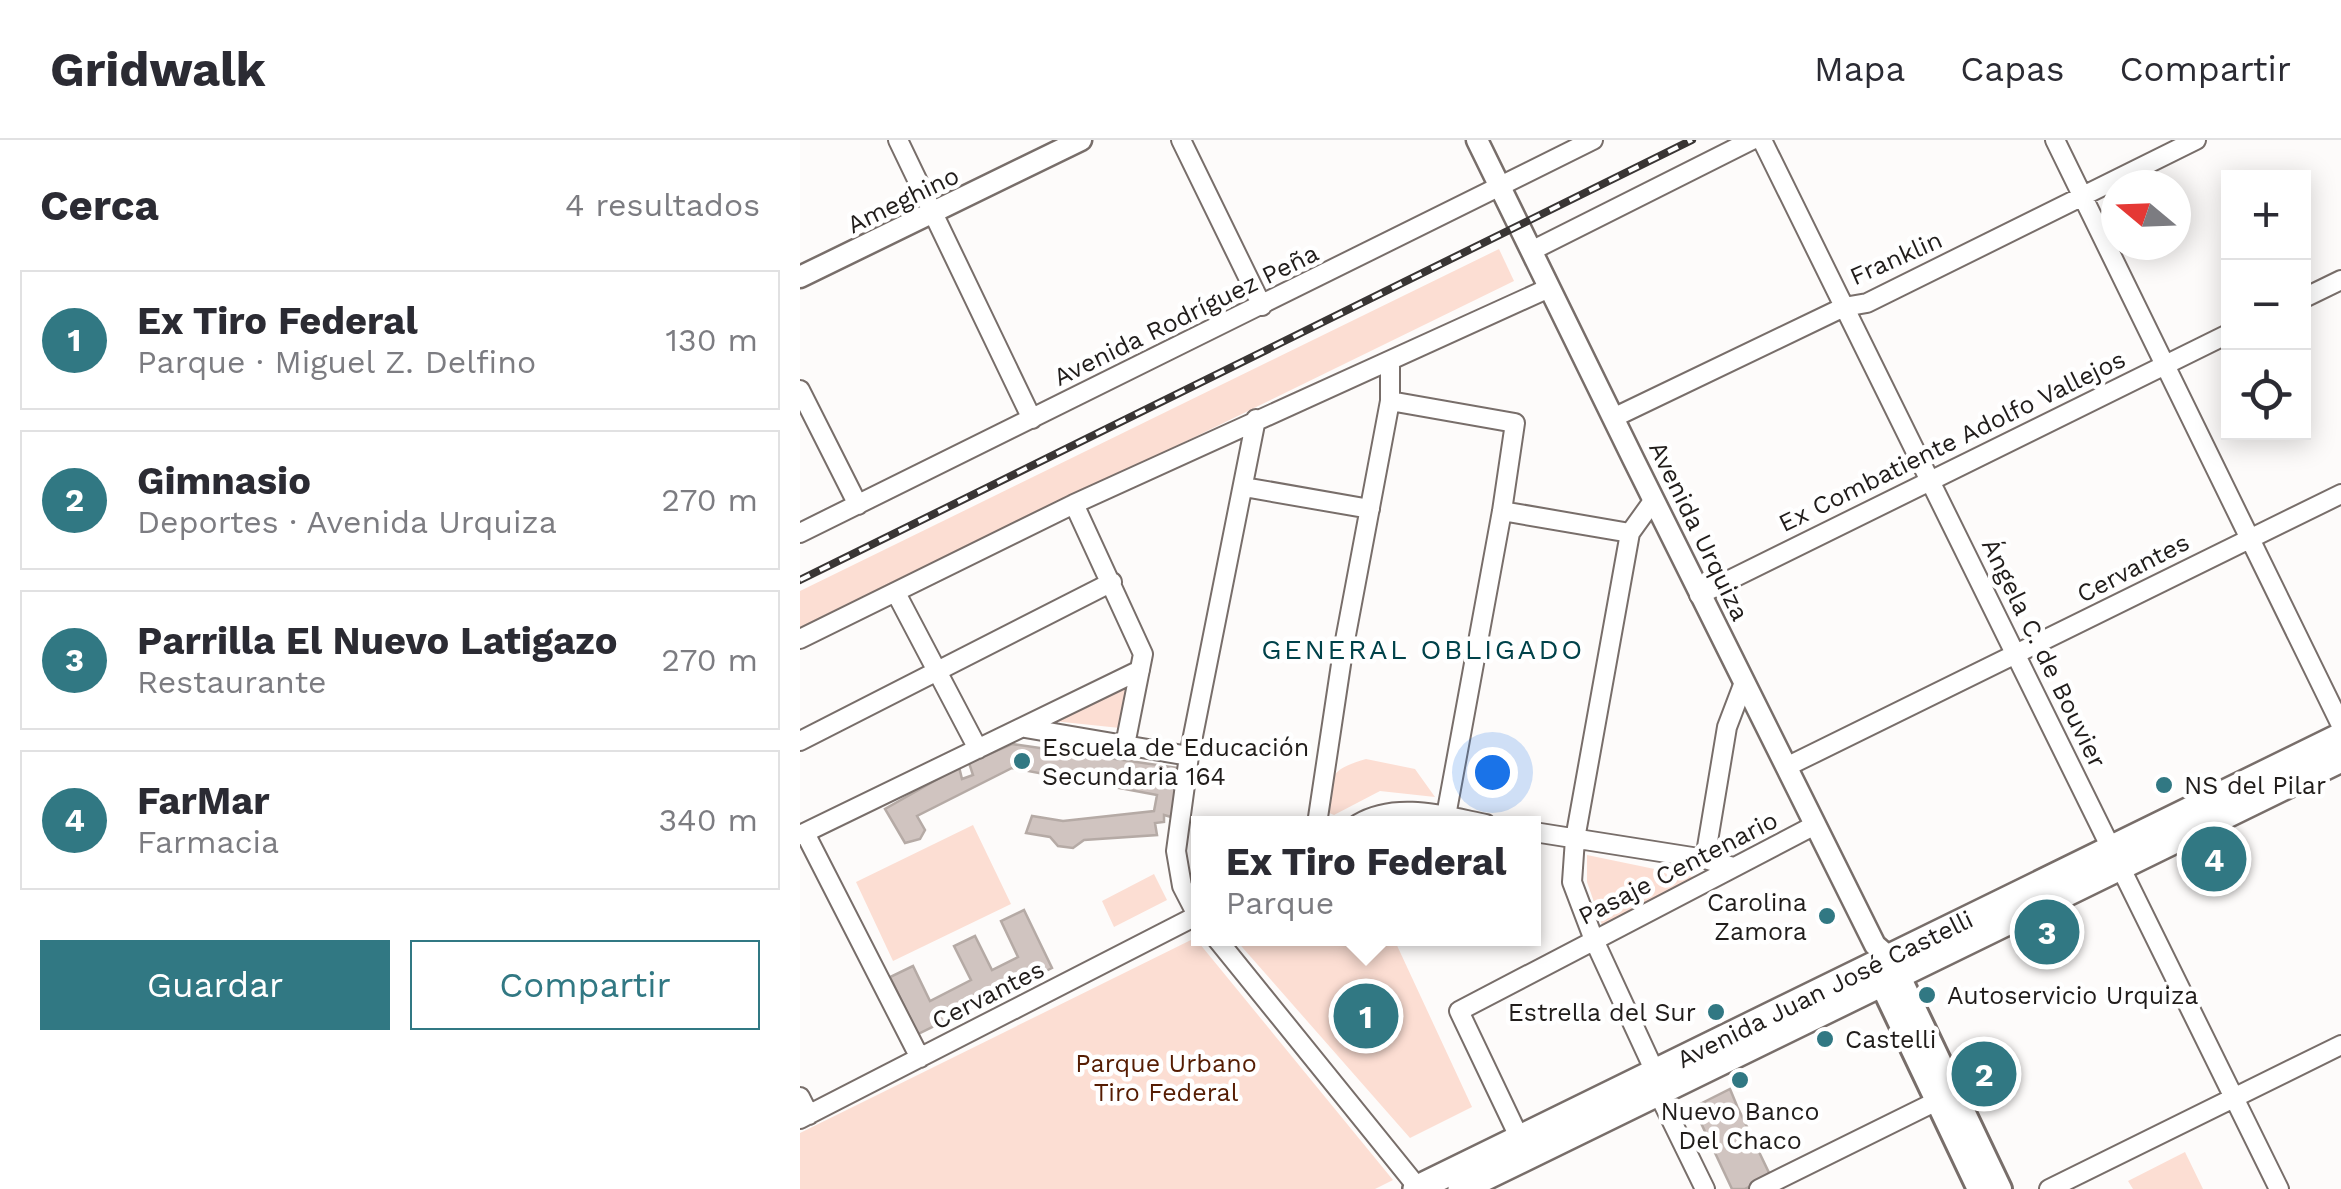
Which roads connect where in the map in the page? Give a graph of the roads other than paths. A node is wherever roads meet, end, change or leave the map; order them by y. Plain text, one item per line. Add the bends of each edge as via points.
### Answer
1 (898, 140) edge
2 (1081, 140) edge
3 (1181, 140) edge
4 (1477, 140) edge
5 (1592, 140) edge
6 (1752, 140) edge
7 (1762, 140) edge
8 (2056, 140) edge
9 (2196, 140) edge
10 (1498, 185) junction
11 (2082, 195) junction
12 (932, 214) junction
13 (1531, 251) junction
14 (800, 277) edge
15 (2341, 280) edge
16 (1550, 288) junction
17 (2311, 295) edge
18 (1262, 306) junction
19 (1844, 306) junction
20 (2221, 337) edge
21 (1390, 362) junction
22 (2164, 364) junction
23 (800, 390) edge
24 (1390, 401) junction
25 (1615, 417) junction
26 (1032, 419) junction
27 (1256, 419) junction
28 (1932, 480) junction
29 (1244, 487) junction
30 (2341, 494) edge
31 (1653, 501) junction
32 (1074, 504) junction
33 (858, 505) junction
34 (1370, 509) junction
35 (1502, 511) junction
36 (800, 533) edge
37 (1630, 533) junction
38 (2250, 538) junction
39 (1112, 582) junction
40 (896, 593) junction
41 (1699, 595) junction
42 (800, 640) edge
43 (2017, 654) junction
44 (1140, 670) junction
45 (939, 672) junction
46 (1743, 685) junction
47 (2341, 725) edge
48 (1025, 728) junction
49 (2341, 736) edge
50 (800, 741) edge
51 (1125, 745) junction
52 (978, 749) junction
53 (1189, 756) junction
54 (2341, 758) edge
55 (1786, 767) junction
56 (1319, 816) edge
57 (1372, 816) edge
58 (1446, 816) joint
59 (1815, 826) junction
60 (1541, 833) edge
61 (802, 834) edge
62 (1575, 839) junction
63 (2117, 857) junction
64 (1705, 859) junction
65 (1734, 867) junction
66 (1191, 903) edge
67 (1191, 920) edge
68 (1594, 940) junction
69 (1222, 946) edge
70 (1884, 967) junction
71 (2341, 1045) edge
72 (920, 1058) junction
73 (1657, 1084) junction
74 (800, 1097) edge
75 (1946, 1097) junction
76 (2234, 1098) junction
77 (804, 1117) edge
78 (1520, 1139) junction
79 (1418, 1189) edge
80 (1461, 1189) edge
81 (1705, 1189) edge
82 (1759, 1189) edge
83 (1979, 1189) edge
84 (2000, 1189) edge
85 (2049, 1189) edge
86 (2279, 1189) edge

1 - 12 street
2 - 12 street, Ameghino
3 - 18 street
4 - 10 street, Avenida Urquiza
5 - 10 street, Avenida Rodríguez Peña
6 - 13 street
7 - 19 street, Ángela C. de Bouvier
8 - 11 street
9 - 11 street, Franklin
10 - 13 street, Avenida Urquiza
10 - 18 street, Avenida Rodríguez Peña
11 - 19 street, Franklin via 1866,304
11 - 22 street
12 - 14 street, Ameghino
12 - 26 street
13 - 16 street, Avenida Urquiza
15 - 17 street
16 - 21 street
16 - 25 street, Avenida Urquiza
18 - 26 street, Avenida Rodríguez Peña
19 - 25 street, Franklin
19 - 28 street, Ángela C. de Bouvier
20 - 22 street, Ex Combatiente Adolfo Vallejos
21 - 24 street
21 - 27 street
22 - 28 street, Ex Combatiente Adolfo Vallejos
22 - 38 street
23 - 33 street
24 - 34 street
24 - 35 street via 1515,423
25 - 31 street, Avenida Urquiza
26 - 33 street, Avenida Rodríguez Peña
27 - 29 street
27 - 32 street
28 - 41 street, Ex Combatiente Adolfo Vallejos
28 - 43 street, Ángela C. de Bouvier
29 - 34 street
29 - 53 street
30 - 38 street, Cervantes
31 - 37 street
31 - 41 street, Avenida Urquiza
32 - 39 street
32 - 40 street
33 - 36 street, Avenida Rodríguez Peña
34 - 56 street
35 - 37 street
35 - 58 street
37 - 62 street
38 - 43 street, Cervantes
38 - 47 street
39 - 44 street via 1143,654
39 - 45 street
40 - 42 street
40 - 45 street
41 - 46 street, Avenida Urquiza
43 - 55 street, Cervantes
43 - 63 street, Ángela C. de Bouvier
44 - 48 street
44 - 51 street
45 - 50 street
45 - 52 street
46 - 55 street, Avenida Urquiza
46 - 64 street via 1726,727
48 - 51 street
48 - 52 street
49 - 63 main road, Avenida Juan José Castelli
51 - 53 street
52 - 61 street
53 - 66 street via 1176,852
54 - 63 main road, Avenida Juan José Castelli
55 - 59 street, Avenida Urquiza
57 - 58 street
59 - 65 street, Pasaje Centenario
59 - 70 street, Avenida Urquiza
60 - 62 street
61 - 72 street
62 - 64 street
62 - 68 street via 1572,882
63 - 70 main road, Avenida Juan José Castelli
63 - 76 street, Ángela C. de Bouvier
64 - 65 street
65 - 68 street, Pasaje Centenario
67 - 72 street, Cervantes
68 - 73 street
68 - 78 street, Pasaje Centenario via 1459,1011
69 - 79 street
70 - 73 main road, Avenida Juan José Castelli
70 - 75 main road, Avenida Urquiza
71 - 76 street
72 - 77 street, Cervantes
73 - 78 main road, Avenida Juan José Castelli
73 - 80 main road, Avenida Juan José Castelli
73 - 81 street
74 - 77 street
75 - 82 street
75 - 83 main road, Avenida Urquiza
75 - 84 main road, Avenida Urquiza
76 - 85 street
76 - 86 street, Ángela C. de Bouvier
78 - 79 main road, Avenida Juan José Castelli

